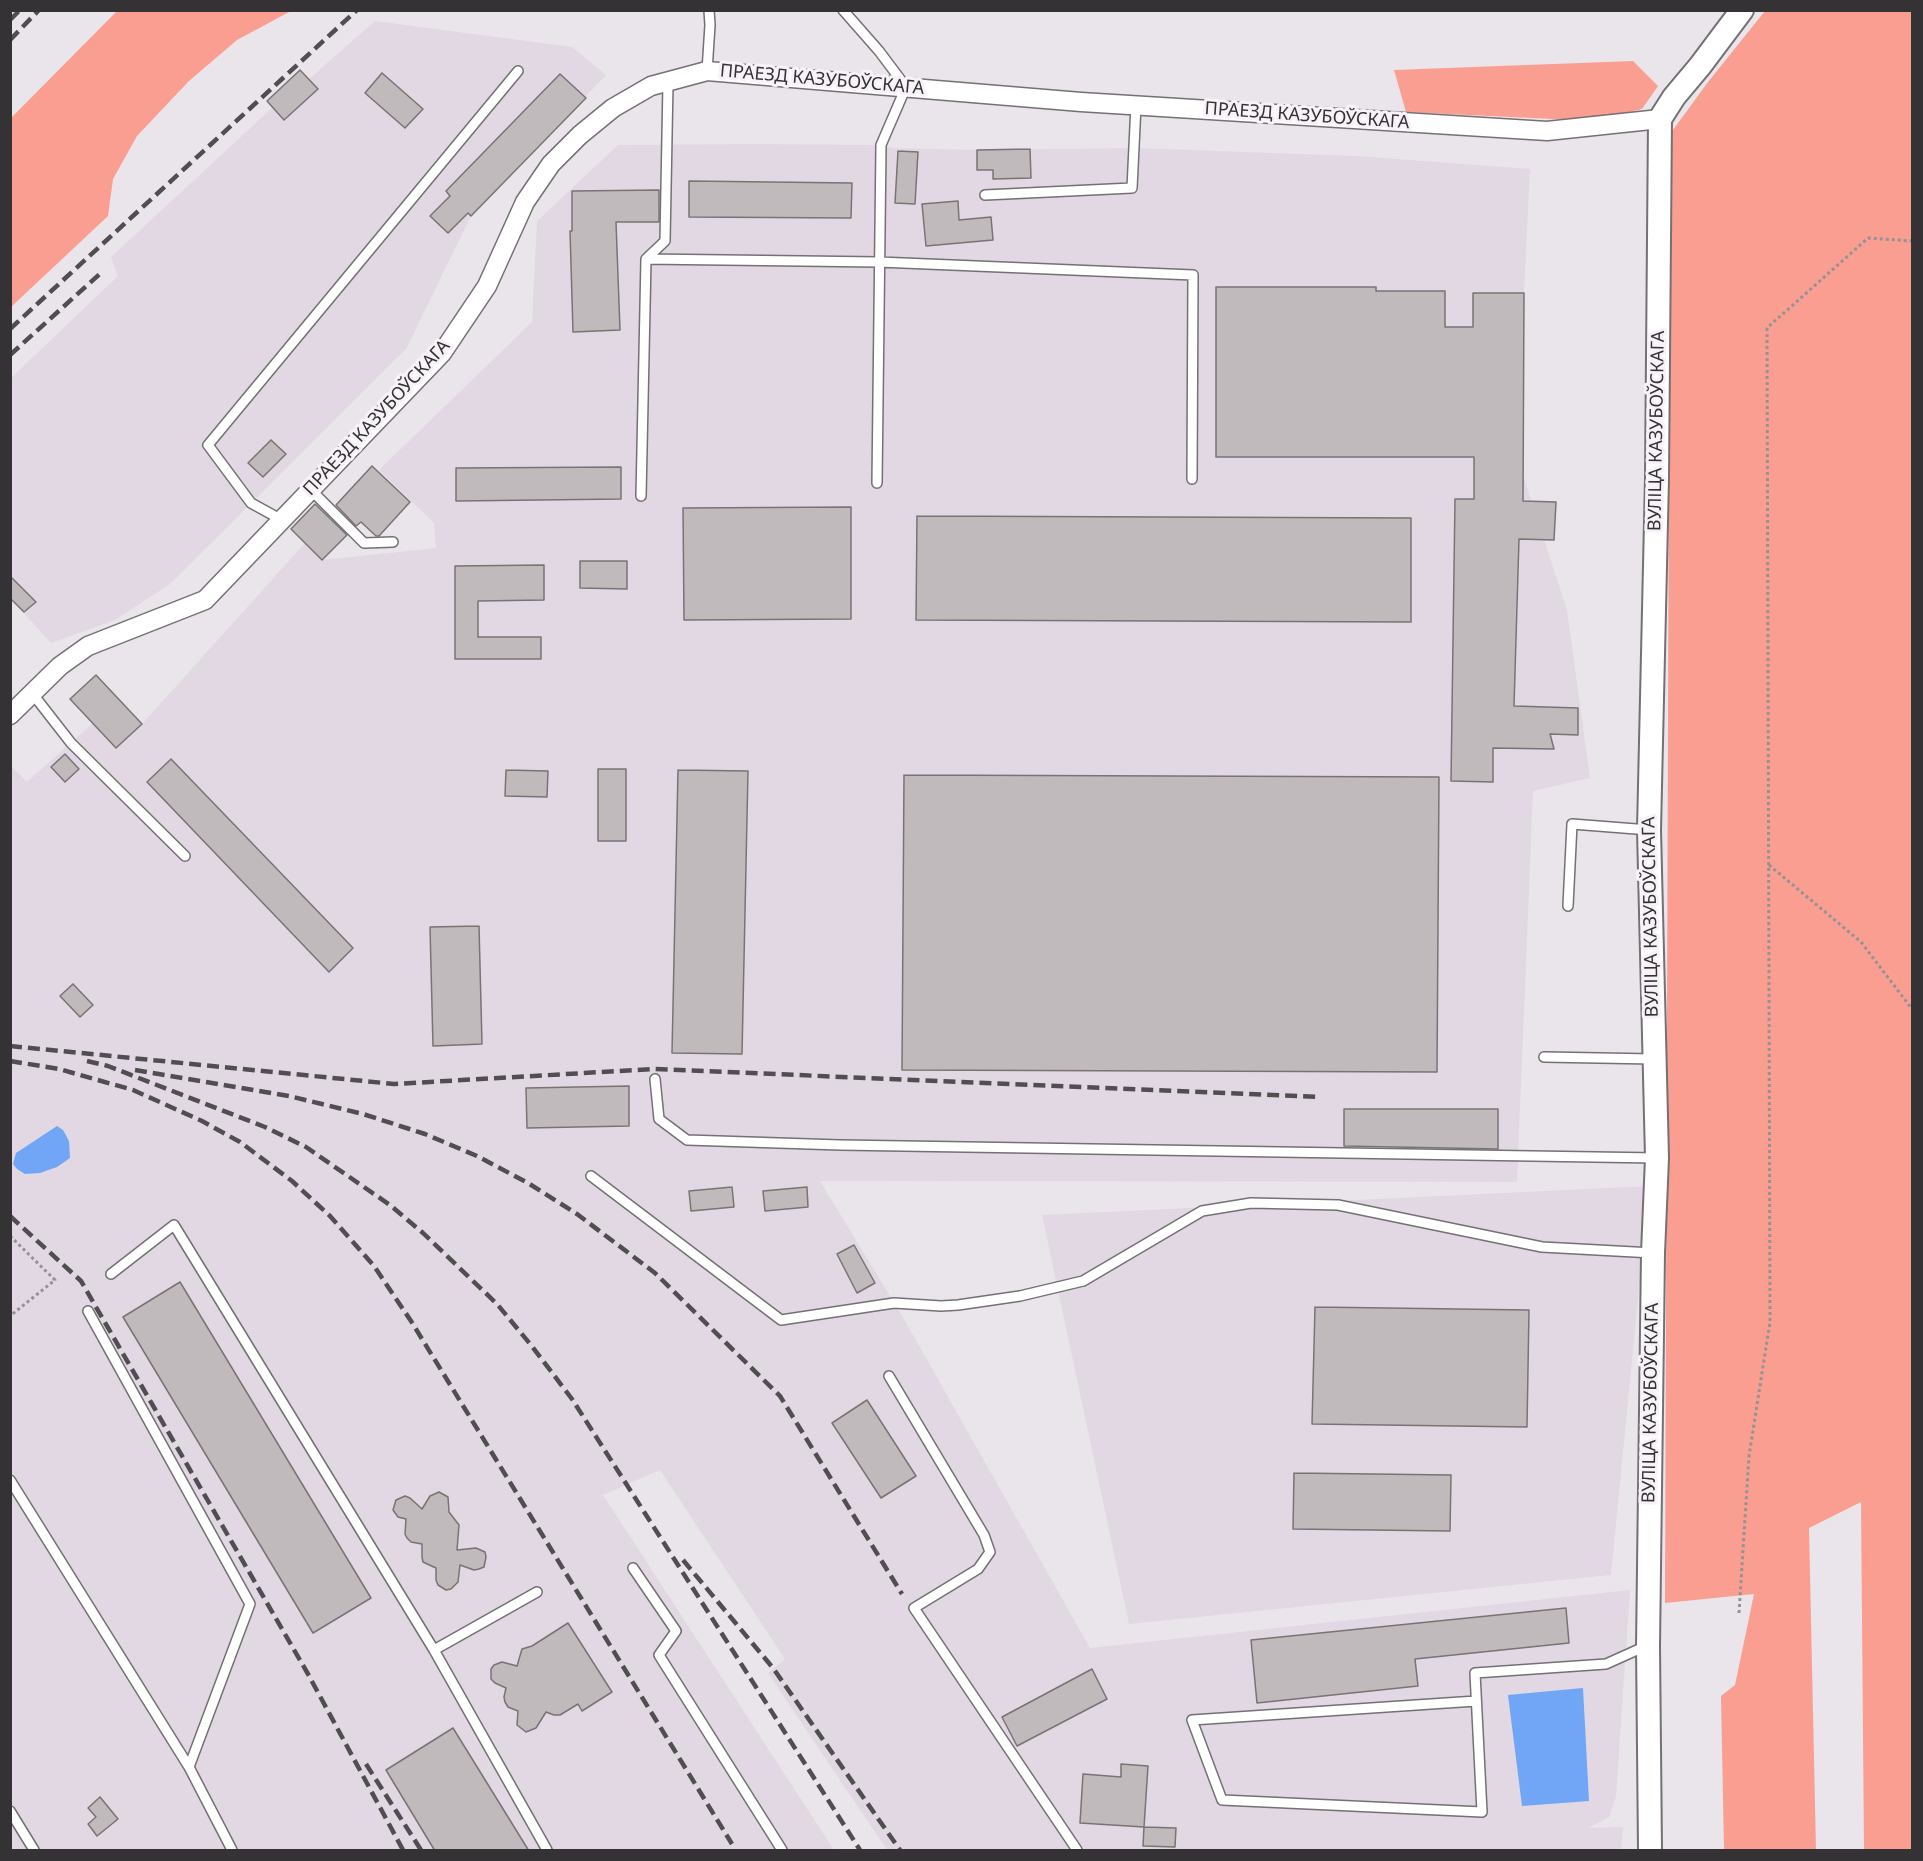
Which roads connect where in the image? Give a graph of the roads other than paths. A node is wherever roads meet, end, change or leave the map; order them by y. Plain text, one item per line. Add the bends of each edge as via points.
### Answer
1 (709, 10) edge
2 (843, 10) edge
3 (1742, 10) edge
4 (518, 70) dead end
5 (707, 70) junction
6 (668, 83) junction
7 (906, 87) junction
8 (1136, 105) junction
9 (1660, 119) junction
10 (985, 195) dead end
11 (646, 259) junction
12 (879, 262) junction
13 (1192, 479) dead end
14 (877, 483) dead end
15 (311, 490) junction
16 (641, 496) dead end
17 (282, 520) junction
18 (393, 542) dead end
19 (32, 693) junction
20 (10, 715) edge
21 (1649, 830) junction
22 (185, 856) dead end
23 (1568, 906) dead end
24 (1544, 1057) dead end
25 (1654, 1059) junction
26 (655, 1079) dead end
27 (1657, 1158) junction
28 (591, 1176) dead end
29 (1653, 1253) junction
30 (111, 1274) dead end
31 (88, 1311) dead end
32 (889, 1376) dead end
33 (10, 1480) edge
34 (633, 1568) dead end
35 (537, 1592) dead end
36 (1648, 1646) junction
37 (434, 1650) junction
38 (1476, 1701) junction
39 (189, 1767) junction
40 (10, 1811) edge
41 (34, 1851) edge
42 (232, 1851) edge
43 (547, 1851) edge
44 (782, 1851) edge
45 (1077, 1851) edge
46 (1650, 1851) edge

1 - 5 lane
2 - 7 lane
3 - 9 street
4 - 17 lane via 208,445 251,503
5 - 6 street, ПРАЕЗД КАЗУБОЎСКАГА
5 - 7 street, ПРАЕЗД КАЗУБОЎСКАГА
6 - 11 lane via 665,241
6 - 15 street, ПРАЕЗД КАЗУБОЎСКАГА via 651,86 613,108 551,164 525,202 487,286 442,353
7 - 8 street, ПРАЕЗД КАЗУБОЎСКАГА
7 - 12 lane via 881,145
8 - 9 street, ПРАЕЗД КАЗУБОЎСКАГА via 1547,131
8 - 10 lane via 1132,188
9 - 21 street, ВУЛІЦА КАЗУБОЎСКАГА
11 - 12 lane
11 - 16 lane
12 - 13 lane via 1193,275
12 - 14 lane
15 - 17 street, ПРАЕЗД КАЗУБОЎСКАГА
15 - 18 lane via 364,543
17 - 19 street, ПРАЕЗД КАЗУБОЎСКАГА via 205,600 88,646
19 - 20 street, ПРАЕЗД КАЗУБОЎСКАГА
19 - 22 lane via 71,743
21 - 23 lane via 1572,824
21 - 25 street, ВУЛІЦА КАЗУБОЎСКАГА
24 - 25 lane
25 - 27 street, ВУЛІЦА КАЗУБОЎСКАГА
26 - 27 lane via 659,1119 687,1140
27 - 29 street, ВУЛІЦА КАЗУБОЎСКАГА
28 - 29 lane via 782,1320 894,1303 957,1305 1083,1281 1202,1211 1251,1203 1338,1205 1542,1247
29 - 36 street, ВУЛІЦА КАЗУБОЎСКАГА
30 - 37 lane via 174,1225
31 - 39 lane via 250,1604
32 - 45 lane via 984,1535 990,1552 978,1569 914,1608
33 - 39 lane
34 - 44 lane via 676,1631 659,1655
35 - 37 lane
36 - 38 lane via 1606,1664 1475,1673
36 - 46 street, ВУЛІЦА КАЗУБОЎСКАГА
37 - 43 lane
38 - 38 lane via 1482,1812 1222,1800 1192,1720
39 - 42 lane
40 - 41 lane

